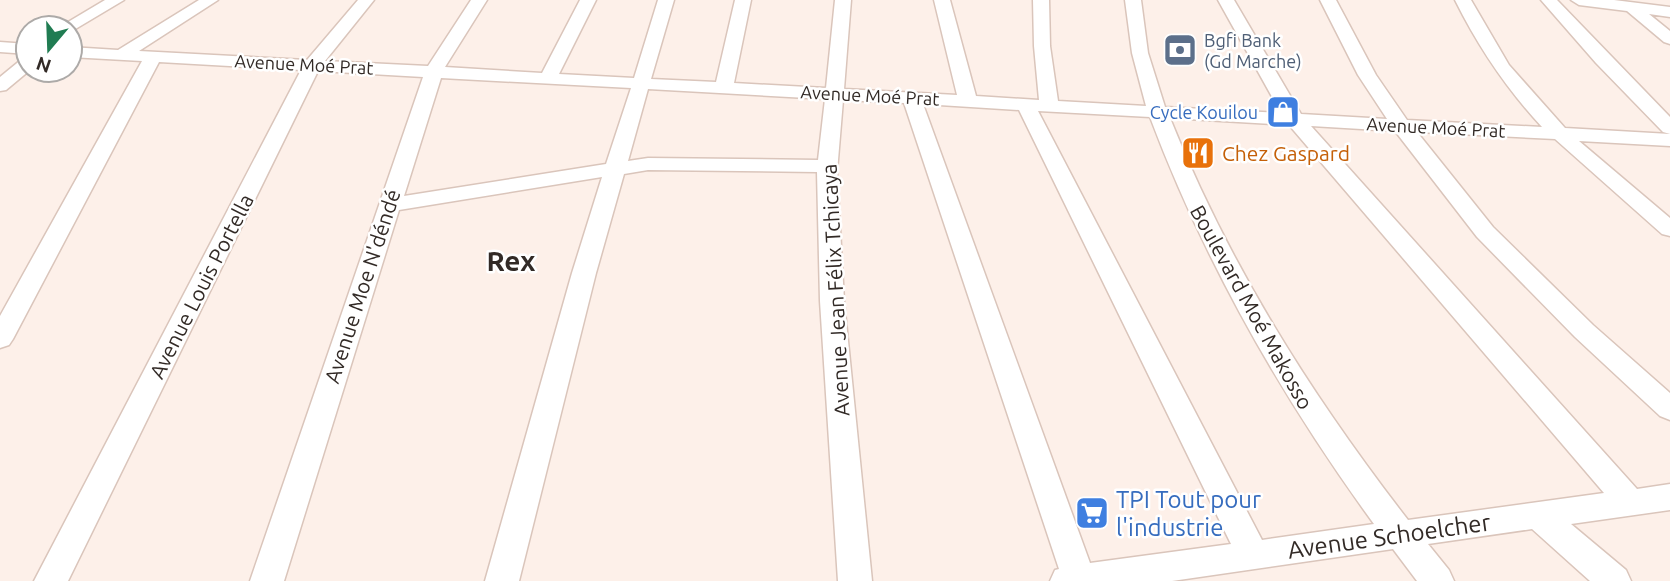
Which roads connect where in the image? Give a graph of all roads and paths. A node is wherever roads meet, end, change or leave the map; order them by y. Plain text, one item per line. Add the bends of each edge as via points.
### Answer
1 (116, 0) edge
2 (210, 0) edge
3 (366, 0) edge
4 (479, 0) edge
5 (588, 0) edge
6 (666, 0) edge
7 (743, 0) edge
8 (844, 0) edge
9 (942, 0) edge
10 (1041, 0) edge
11 (1133, 0) edge
12 (1226, 0) edge
13 (1328, 0) edge
14 (1463, 0) edge
15 (1549, 0) edge
16 (1579, 0) edge
17 (1604, 0) edge
18 (1626, 3) edge
19 (1670, 10) edge
20 (84, 18) edge
21 (1670, 39) edge
22 (84, 53) edge
23 (121, 55) junction
24 (153, 57) junction
25 (313, 64) junction
26 (434, 71) junction
27 (14, 74) edge
28 (548, 77) junction
29 (642, 82) junction
30 (0, 86) edge
31 (724, 87) junction
32 (833, 93) junction
33 (911, 97) junction
34 (968, 101) junction
35 (1037, 104) junction
36 (1157, 111) junction
37 (1294, 119) junction
38 (1401, 125) junction
39 (1670, 128) edge
40 (1556, 133) junction
41 (1670, 140) edge
42 (828, 166) junction
43 (615, 169) junction
44 (389, 205) junction
45 (1670, 229) edge
46 (0, 339) edge
47 (1670, 410) edge
48 (1670, 497) edge
49 (1631, 503) junction
50 (1539, 516) junction
51 (1399, 535) junction
52 (1253, 555) junction
53 (1073, 580) edge
54 (51, 581) edge
55 (267, 581) edge
56 (502, 581) edge
57 (855, 581) edge
58 (1437, 581) edge
59 (1614, 581) edge

1 - 20 street
2 - 23 street
3 - 25 street, Avenue Louis Portella
4 - 26 street, Avenue Moe N'déndé
5 - 28 street
6 - 29 street
7 - 31 street
8 - 32 street, Avenue Jean Félix Tchicaya
9 - 34 street
10 - 35 street
11 - 36 street, Boulevard Moé Makosso via 1140,52
12 - 37 street
13 - 38 street via 1367,75
14 - 40 street via 1476,30 1516,88
15 - 39 street
16 - 18 street
17 - 18 street
18 - 19 street
18 - 21 street
22 - 23 street, Avenue Moé Prat
23 - 24 street, Avenue Moé Prat
24 - 25 street, Avenue Moé Prat
24 - 46 street
25 - 26 street, Avenue Moé Prat
25 - 54 street, Avenue Louis Portella
26 - 28 street, Avenue Moé Prat
26 - 44 street, Avenue Moe N'déndé
27 - 30 street
28 - 29 street, Avenue Moé Prat
29 - 31 street, Avenue Moé Prat
29 - 43 street
31 - 32 street, Avenue Moé Prat
32 - 33 street, Avenue Moé Prat
32 - 42 street, Avenue Jean Félix Tchicaya
33 - 34 street, Avenue Moé Prat
33 - 53 street
34 - 35 street, Avenue Moé Prat
35 - 36 street, Avenue Moé Prat
35 - 52 street
36 - 37 street, Avenue Moé Prat
36 - 51 street, Boulevard Moé Makosso via 1203,221 1252,316 1314,420
37 - 38 street, Avenue Moé Prat
37 - 49 street
38 - 40 street, Avenue Moé Prat
38 - 47 street via 1485,232
40 - 41 street, Avenue Moé Prat
40 - 45 street
42 - 43 street via 648,164
42 - 57 street, Avenue Jean Félix Tchicaya via 832,301
43 - 44 street
43 - 56 street
44 - 55 street, Avenue Moe N'déndé
48 - 49 street, Avenue Schoelcher
49 - 50 street, Avenue Schoelcher
50 - 51 street, Avenue Schoelcher
50 - 59 street
51 - 52 street, Avenue Schoelcher
51 - 58 street, Boulevard Moé Makosso
52 - 53 street, Avenue Schoelcher

